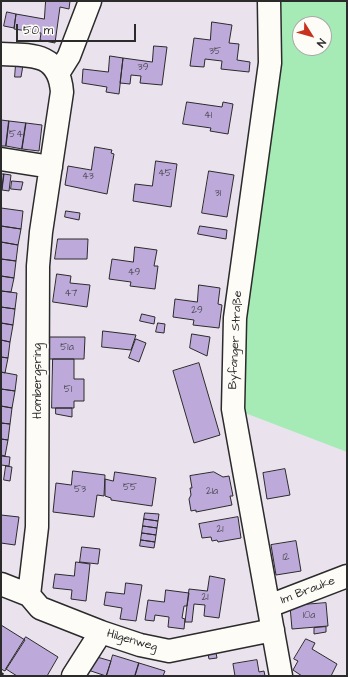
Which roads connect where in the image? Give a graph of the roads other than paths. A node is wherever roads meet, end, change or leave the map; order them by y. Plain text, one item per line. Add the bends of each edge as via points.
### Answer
1 (90, 1) edge
2 (269, 1) edge
3 (1, 54) edge
4 (59, 72) junction
5 (1, 160) edge
6 (51, 167) junction
7 (347, 576) edge
8 (1, 584) edge
9 (29, 595) junction
10 (269, 606) junction
11 (273, 630) junction
12 (101, 632) junction
13 (73, 676) edge
14 (281, 676) edge

1 - 4 street via 69,56
2 - 10 street, Byfanger Straße via 270,63 235,318 233,409
3 - 4 street via 41,58
4 - 6 street, Hombergsring via 62,92
5 - 6 street
6 - 9 street, Hombergsring via 38,266 37,527
7 - 10 street, Im Brauke
8 - 9 street, Hilgenweg
9 - 12 street, Hilgenweg via 40,608
10 - 11 street, Byfanger Straße
11 - 12 street, Hilgenweg via 169,650 140,645
11 - 14 street, Byfanger Straße
12 - 13 street

